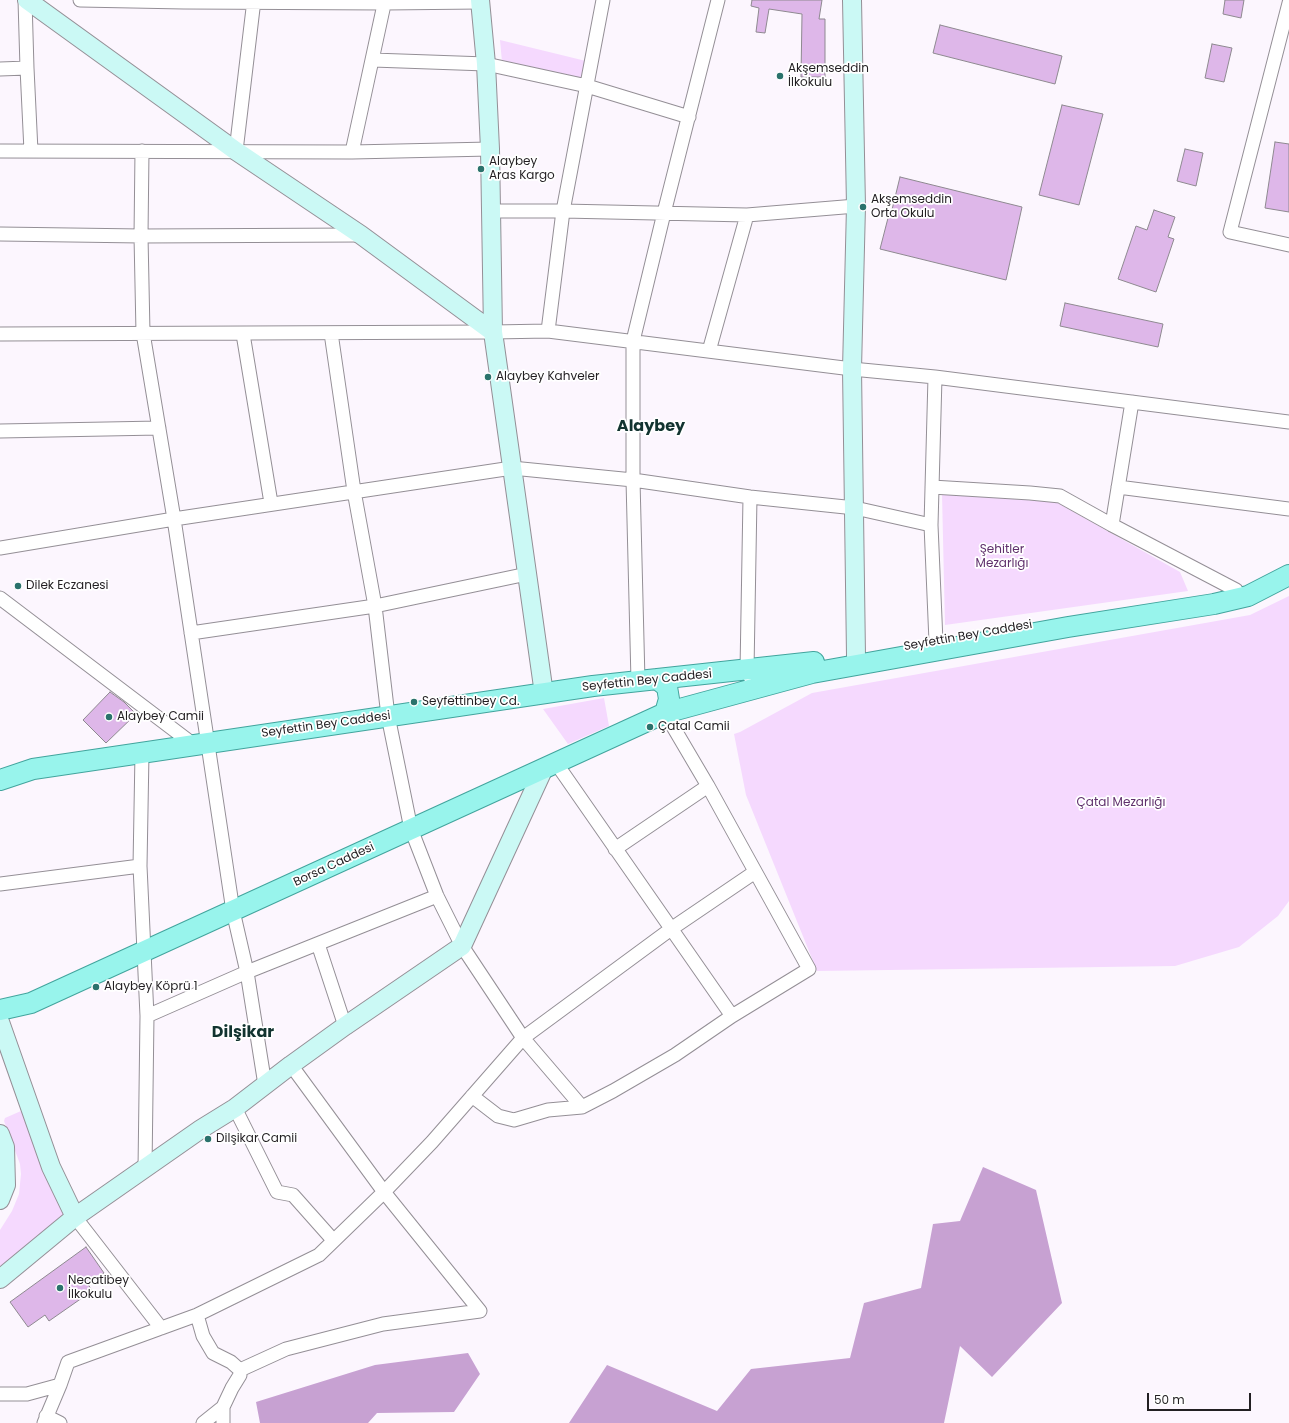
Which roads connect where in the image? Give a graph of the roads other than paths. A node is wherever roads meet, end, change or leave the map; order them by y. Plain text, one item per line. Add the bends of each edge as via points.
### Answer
1 (26, 0) edge
2 (80, 0) edge
3 (603, 0) edge
4 (718, 0) edge
5 (852, 0) edge
6 (184, 1) edge
7 (254, 1) edge
8 (480, 1) edge
9 (385, 2) edge
10 (1289, 3) edge
11 (373, 60) junction
12 (486, 64) junction
13 (27, 68) junction
14 (0, 69) edge
15 (587, 86) junction
16 (689, 117) junction
17 (490, 149) junction
18 (0, 151) edge
19 (31, 151) junction
20 (142, 151) junction
21 (236, 151) junction
22 (352, 152) junction
23 (856, 206) junction
24 (491, 211) junction
25 (563, 211) junction
26 (664, 213) junction
27 (747, 215) junction
28 (0, 234) edge
29 (141, 236) junction
30 (361, 236) junction
31 (1289, 245) edge
32 (548, 331) junction
33 (493, 332) junction
34 (143, 333) junction
35 (331, 333) junction
36 (0, 334) edge
37 (243, 334) junction
38 (634, 341) junction
39 (709, 351) junction
40 (852, 369) junction
41 (935, 377) junction
42 (1132, 402) junction
43 (1289, 422) edge
44 (159, 428) junction
45 (0, 431) edge
46 (512, 468) junction
47 (633, 480) junction
48 (932, 487) junction
49 (1118, 487) junction
50 (354, 491) junction
51 (750, 497) junction
52 (271, 504) junction
53 (855, 508) junction
54 (1289, 509) edge
55 (174, 519) junction
56 (931, 525) junction
57 (1112, 525) junction
58 (0, 548) edge
59 (1289, 562) edge
60 (527, 574) junction
61 (1289, 575) edge
62 (1242, 593) junction
63 (0, 598) edge
64 (375, 606) junction
65 (191, 633) junction
66 (936, 646) junction
67 (856, 660) junction
68 (747, 670) junction
69 (647, 680) junction
70 (754, 688) junction
71 (544, 694) junction
72 (666, 713) junction
73 (388, 716) junction
74 (200, 744) junction
75 (142, 752) junction
76 (550, 766) junction
77 (0, 780) edge
78 (708, 786) junction
79 (411, 829) junction
80 (615, 849) junction
81 (140, 866) junction
82 (755, 872) junction
83 (0, 884) edge
84 (437, 896) junction
85 (233, 911) junction
86 (671, 929) junction
87 (318, 944) junction
88 (462, 946) junction
89 (144, 951) junction
90 (247, 972) junction
91 (0, 1010) edge
92 (147, 1016) junction
93 (732, 1016) junction
94 (0, 1022) edge
95 (345, 1026) junction
96 (523, 1038) junction
97 (291, 1065) junction
98 (265, 1085) junction
99 (472, 1096) junction
100 (582, 1107) junction
101 (235, 1108) junction
102 (0, 1134) edge
103 (145, 1169) junction
104 (384, 1192) junction
105 (0, 1200) edge
106 (75, 1217) junction
107 (333, 1240) junction
108 (0, 1279) edge
109 (197, 1315) junction
110 (162, 1328) junction
111 (240, 1370) junction
112 (60, 1385) junction
113 (0, 1394) edge
114 (223, 1407) junction
115 (45, 1419) edge
116 (60, 1423) edge
117 (203, 1423) edge
118 (223, 1423) edge

1 - 13 street
1 - 21 street
2 - 6 street
3 - 15 street
4 - 16 street
5 - 23 street
6 - 7 street
7 - 9 street
7 - 21 street
8 - 9 street
8 - 12 street
9 - 11 street
10 - 31 street via 1230,232
11 - 12 street
11 - 22 street
12 - 15 street
12 - 17 street
13 - 14 street
13 - 19 street
15 - 16 street
15 - 25 street
16 - 26 street
17 - 22 street
17 - 24 street
18 - 19 street
19 - 20 street
20 - 21 street
20 - 29 street
21 - 22 street
21 - 30 street
23 - 27 street
23 - 40 street
24 - 25 street
24 - 33 street
25 - 26 street
25 - 32 street
26 - 27 street
26 - 38 street
27 - 39 street
28 - 29 street
29 - 30 street
29 - 34 street
30 - 33 street
32 - 33 street
32 - 38 street
33 - 35 street
33 - 46 street
34 - 36 street
34 - 37 street
34 - 44 street
35 - 37 street
35 - 50 street
37 - 52 street
38 - 39 street
38 - 47 street
39 - 40 street
40 - 41 street
40 - 53 street
41 - 42 street
41 - 48 street
42 - 43 street
42 - 49 street
44 - 45 street
44 - 55 street
46 - 47 street
46 - 50 street
46 - 60 street
47 - 51 street
47 - 69 street
48 - 56 street
48 - 57 street via 1060,496
49 - 54 street
49 - 57 street
50 - 52 street
50 - 64 street
51 - 53 street
51 - 68 street
52 - 55 street
53 - 56 street
53 - 67 street
55 - 58 street
55 - 65 street
56 - 66 street
57 - 62 street
59 - 62 main road, Seyfettin Bey Caddesi
60 - 64 street
60 - 71 street
61 - 62 main road, Seyfettin Bey Caddesi
62 - 66 main road, Seyfettin Bey Caddesi via 1214,604
63 - 74 street
64 - 65 street
64 - 73 street
65 - 74 street
66 - 67 main road, Seyfettin Bey Caddesi
67 - 68 main road, Seyfettin Bey Caddesi
67 - 70 main road, Seyfettin Bey Caddesi
68 - 69 main road, Seyfettin Bey Caddesi
68 - 70 street
69 - 71 main road, Seyfettin Bey Caddesi
69 - 72 main road via 666,687 669,699
70 - 72 main road, Seyfettin Bey Caddesi
71 - 73 main road, Seyfettin Bey Caddesi
72 - 76 main road, Borsa Caddesi
72 - 78 street
73 - 74 main road, Seyfettin Bey Caddesi
73 - 79 street
74 - 75 main road, Seyfettin Bey Caddesi
74 - 85 street
75 - 77 main road, Seyfettin Bey Caddesi via 33,769
75 - 81 street
76 - 79 main road, Borsa Caddesi
76 - 80 street
76 - 88 street
78 - 80 street
78 - 82 street
79 - 84 street
79 - 85 main road, Borsa Caddesi
80 - 86 street
81 - 83 street
81 - 89 street
82 - 86 street
82 - 93 street via 809,969
84 - 87 street
84 - 88 street
85 - 89 main road, Borsa Caddesi
85 - 90 street
86 - 93 street
86 - 96 street
87 - 90 street
87 - 95 street
88 - 95 street
88 - 96 street
89 - 91 main road, Borsa Caddesi via 31,1003
89 - 92 street
90 - 92 street
90 - 98 street
92 - 103 street
93 - 100 street via 675,1055
94 - 106 street via 51,1167
95 - 97 street
96 - 99 street
96 - 100 street
97 - 98 street
97 - 104 street
98 - 101 street
99 - 100 street via 498,1116 514,1120 548,1110
99 - 104 street
101 - 103 street
101 - 107 street via 277,1192 293,1195
102 - 105 street via 5,1148 6,1185
103 - 106 street
104 - 107 street
104 - 111 street via 480,1311 383,1324 286,1350
106 - 108 street
106 - 110 street
107 - 109 street via 319,1255
109 - 110 street
109 - 111 street via 203,1336 213,1353
110 - 112 street via 68,1362
111 - 114 street via 240,1375
112 - 113 street via 27,1394
112 - 115 street
114 - 117 street
114 - 118 street
115 - 116 street

